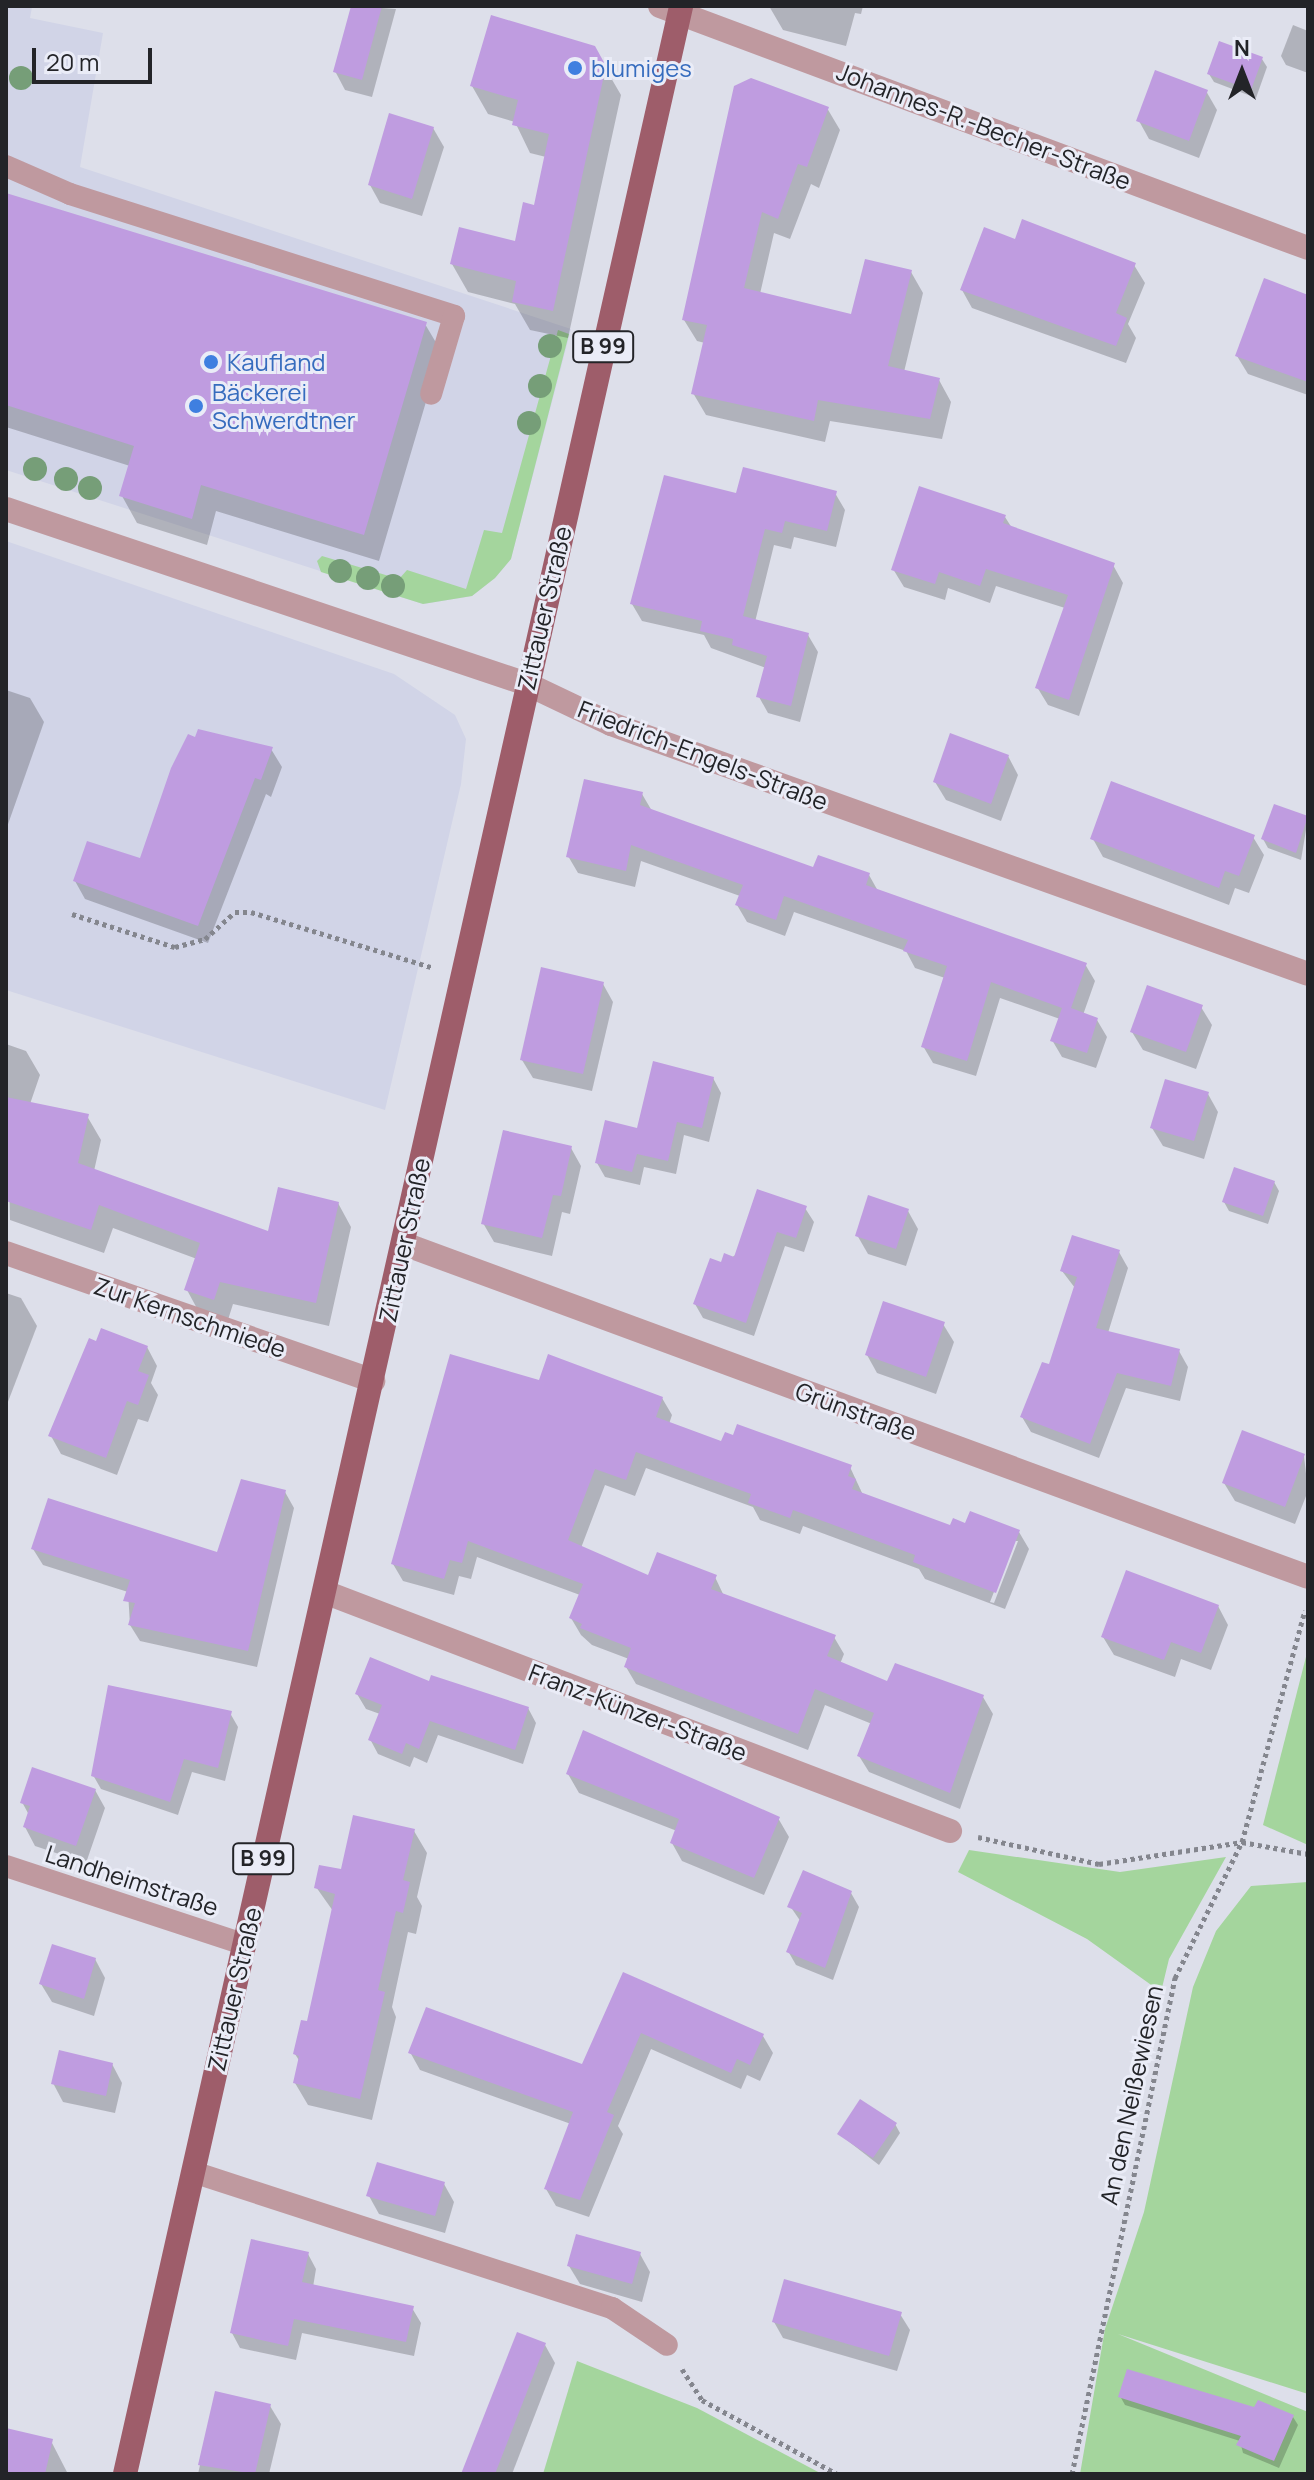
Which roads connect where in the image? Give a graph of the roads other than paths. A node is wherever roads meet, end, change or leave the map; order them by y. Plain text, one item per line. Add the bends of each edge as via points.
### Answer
1 (674, 8) edge
2 (6, 166) edge
3 (1308, 248) edge
4 (431, 394) dead end
5 (6, 509) edge
6 (527, 684) junction
7 (1308, 974) edge
8 (404, 1244) junction
9 (6, 1253) edge
10 (373, 1381) junction
11 (1308, 1577) edge
12 (327, 1593) junction
13 (950, 1831) road end
14 (6, 1866) edge
15 (243, 1944) junction
16 (193, 2172) junction
17 (667, 2345) road end
18 (125, 2474) edge

1 - 3 street, Johannes-R.-Becher-Straße
1 - 6 main road, Zittauer Straße / B 99
2 - 4 lane via 70,194 454,316
5 - 6 street, Friedrich-Engels-Straße
6 - 7 street, Friedrich-Engels-Straße via 611,724
6 - 8 main road, Zittauer Straße / B 99
8 - 10 main road, Zittauer Straße / B 99
8 - 11 street, Grünstraße
9 - 10 street, Zur Kernschmiede
10 - 12 main road, Zittauer Straße / B 99
12 - 13 street, Franz-Künzer-Straße
12 - 15 main road, Zittauer Straße / B 99
14 - 15 lane, Landheimstraße
15 - 16 main road, Zittauer Straße / B 99
16 - 17 lane via 612,2308
16 - 18 main road, Zittauer Straße / B 99

